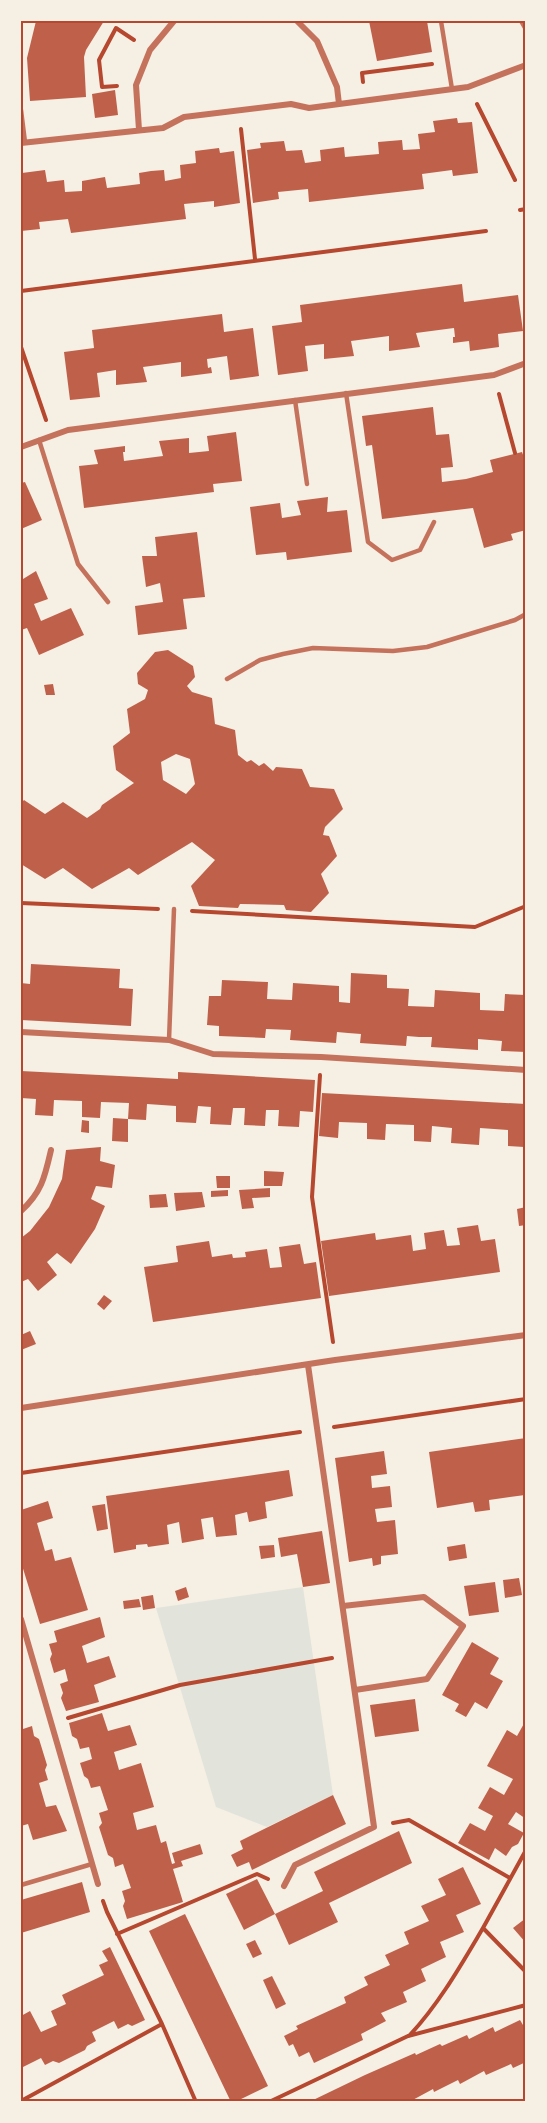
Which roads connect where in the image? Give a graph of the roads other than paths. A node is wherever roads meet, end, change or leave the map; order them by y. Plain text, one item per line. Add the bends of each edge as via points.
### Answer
1 (174, 21) edge
2 (297, 21) edge
3 (441, 21) edge
4 (522, 21) edge
5 (526, 28) edge
6 (526, 65) edge
7 (452, 89) junction
8 (339, 104) junction
9 (21, 110) edge
10 (139, 130) junction
11 (23, 142) edge
12 (526, 363) edge
13 (346, 393) junction
14 (296, 400) junction
15 (39, 440) junction
16 (21, 447) edge
17 (307, 484) dead end
18 (434, 522) dead end
19 (108, 602) dead end
20 (526, 614) edge
21 (227, 679) dead end
22 (174, 909) road end
23 (21, 1032) edge
24 (169, 1040) junction
25 (526, 1070) edge
26 (51, 1150) dead end
27 (21, 1211) edge
28 (526, 1335) edge
29 (308, 1365) junction
30 (21, 1408) edge
31 (343, 1606) junction
32 (21, 1619) edge
33 (355, 1690) junction
34 (92, 1864) junction
35 (98, 1884) road end
36 (21, 1885) edge
37 (284, 1886) road end

1 - 10 street via 150,50 136,85
2 - 8 street via 317,41 337,87
3 - 7 lane
4 - 5 street
6 - 7 street via 468,87
7 - 8 street
8 - 10 street via 309,108 291,104 184,117 164,128
9 - 11 lane
10 - 11 street
12 - 13 street via 494,375
13 - 14 street
13 - 18 lane via 368,542 392,560 420,550
14 - 15 street via 68,430
14 - 17 lane
15 - 16 street
15 - 19 lane via 78,564
20 - 21 lane via 427,647 393,651 313,648 284,654 260,660
22 - 24 lane
23 - 24 street
24 - 25 street via 213,1054
26 - 27 street via 43,1184
28 - 29 street
29 - 30 street
29 - 31 street
31 - 33 street
31 - 33 street via 424,1597 463,1626 427,1679
32 - 34 street
33 - 37 street via 374,1827 295,1865
34 - 35 street
34 - 36 lane

